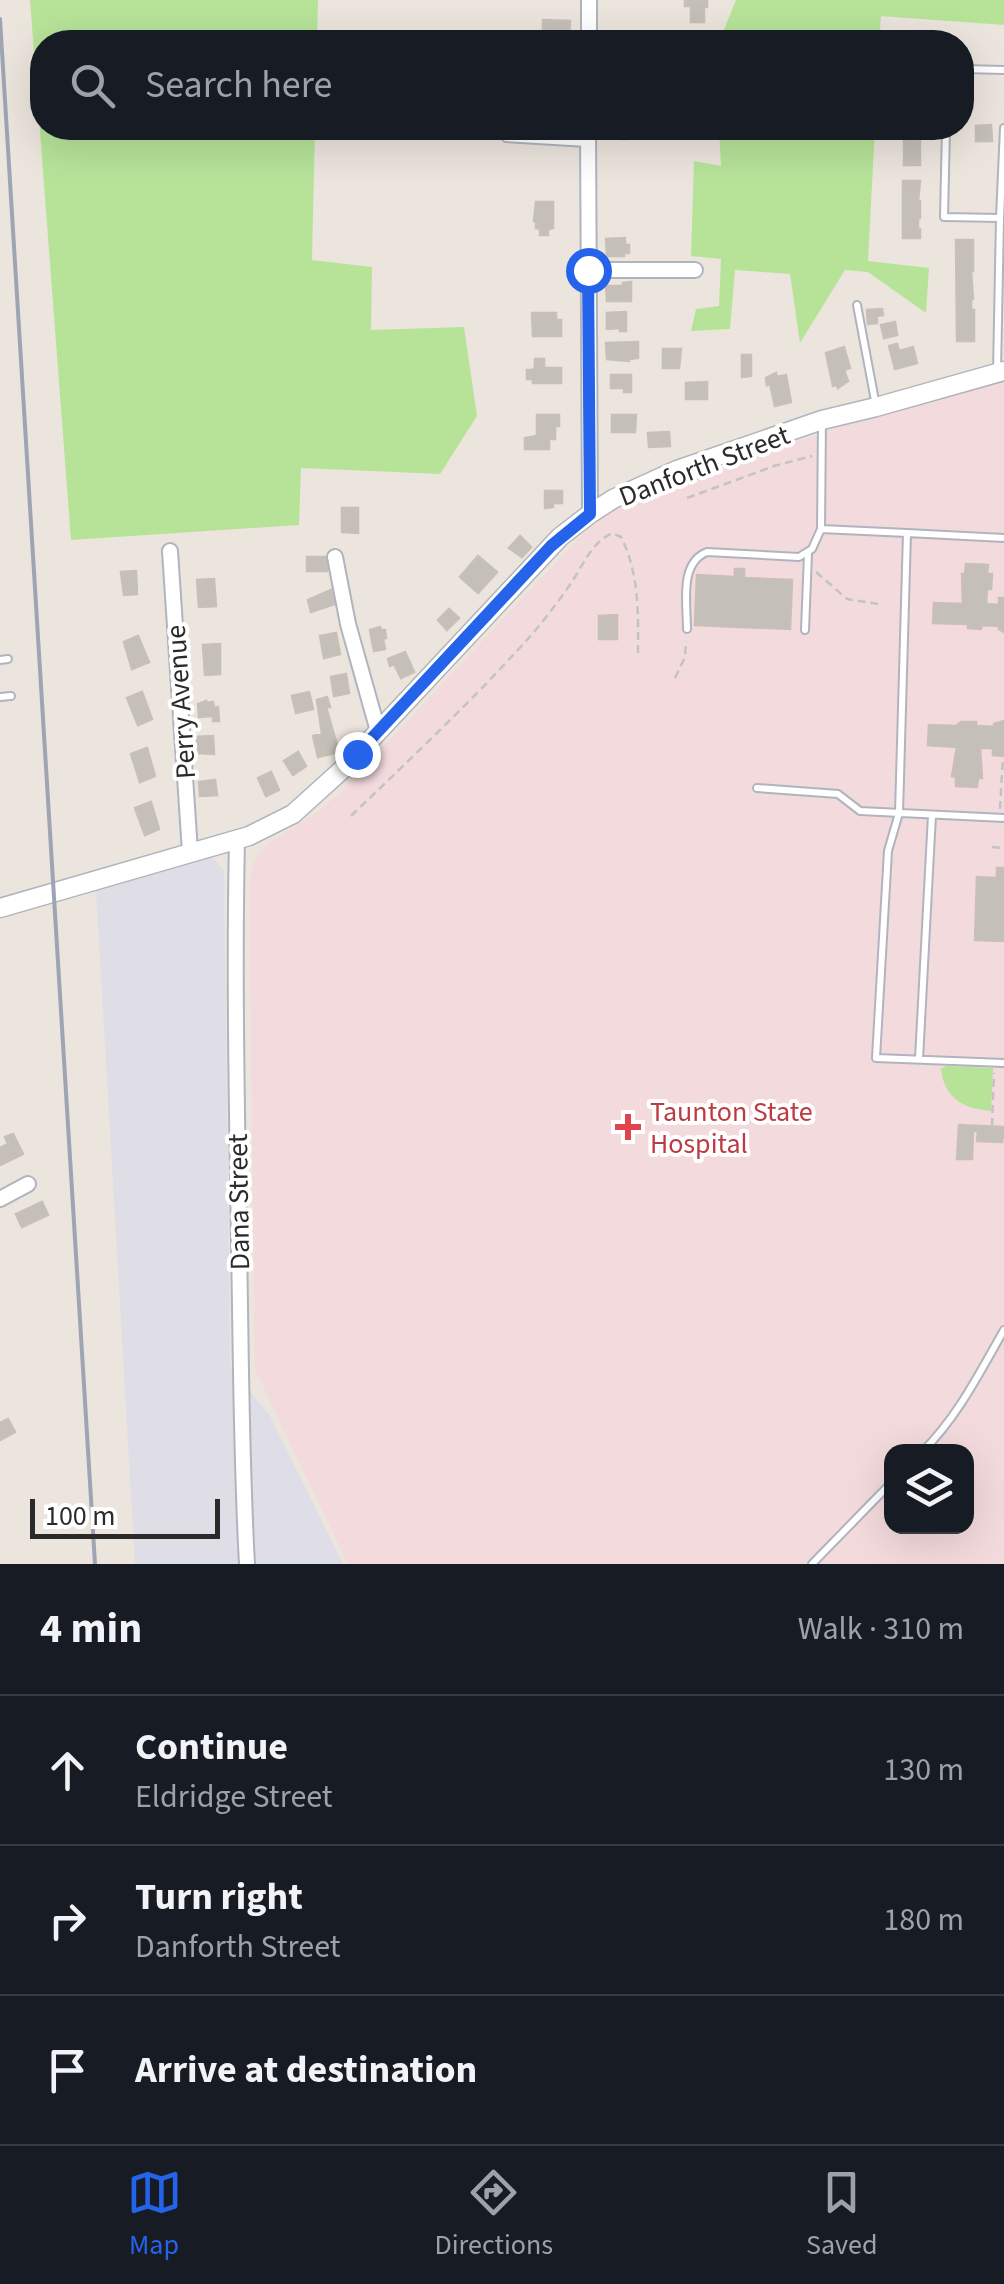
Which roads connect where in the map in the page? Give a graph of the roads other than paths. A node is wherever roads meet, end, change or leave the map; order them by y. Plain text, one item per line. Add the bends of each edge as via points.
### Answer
1 (589, 0) edge
2 (589, 30) edge
3 (974, 69) edge
4 (1004, 70) edge
5 (1004, 128) edge
6 (588, 140) edge
7 (946, 140) edge
8 (1000, 218) junction
9 (588, 270) junction
10 (695, 270) dead end
11 (856, 306) dead end
12 (1000, 372) edge
13 (876, 408) junction
14 (822, 420) junction
15 (590, 514) junction
16 (821, 528) junction
17 (907, 533) junction
18 (1004, 538) edge
19 (170, 552) dead end
20 (808, 553) junction
21 (335, 558) dead end
22 (687, 629) road end
23 (805, 630) dead end
24 (11, 696) dead end
25 (0, 697) edge
26 (378, 732) junction
27 (756, 788) dead end
28 (898, 813) junction
29 (932, 815) junction
30 (1002, 818) edge
31 (237, 840) junction
32 (190, 852) junction
33 (0, 908) edge
34 (919, 1060) junction
35 (1004, 1064) edge
36 (28, 1184) dead end
37 (0, 1199) edge
38 (1004, 1330) edge
39 (929, 1444) edge
40 (884, 1490) edge
41 (247, 1564) edge
42 (812, 1564) edge

1 - 2 street
3 - 4 lane
5 - 8 lane
6 - 9 street
7 - 8 lane via 944,218
8 - 12 lane
9 - 10 street
9 - 15 street
11 - 13 lane
12 - 13 street, Danforth Street
13 - 14 street, Danforth Street
14 - 15 street, Danforth Street via 677,470
14 - 16 lane
15 - 26 street, Danforth Street via 551,546
16 - 17 lane
16 - 20 lane
17 - 18 lane
17 - 28 lane
19 - 32 street, Perry Avenue
20 - 22 lane via 697,556 687,577
20 - 23 lane
21 - 26 street
24 - 25 lane
26 - 31 street, Danforth Street via 293,814
27 - 28 lane via 838,794 860,810
28 - 29 lane
28 - 34 lane via 888,851 876,1058
29 - 30 lane
29 - 34 lane
31 - 32 street, Danforth Street
31 - 41 street, Dana Street
32 - 33 street, Danforth Street
34 - 35 lane
36 - 37 street
38 - 39 lane
40 - 42 lane

